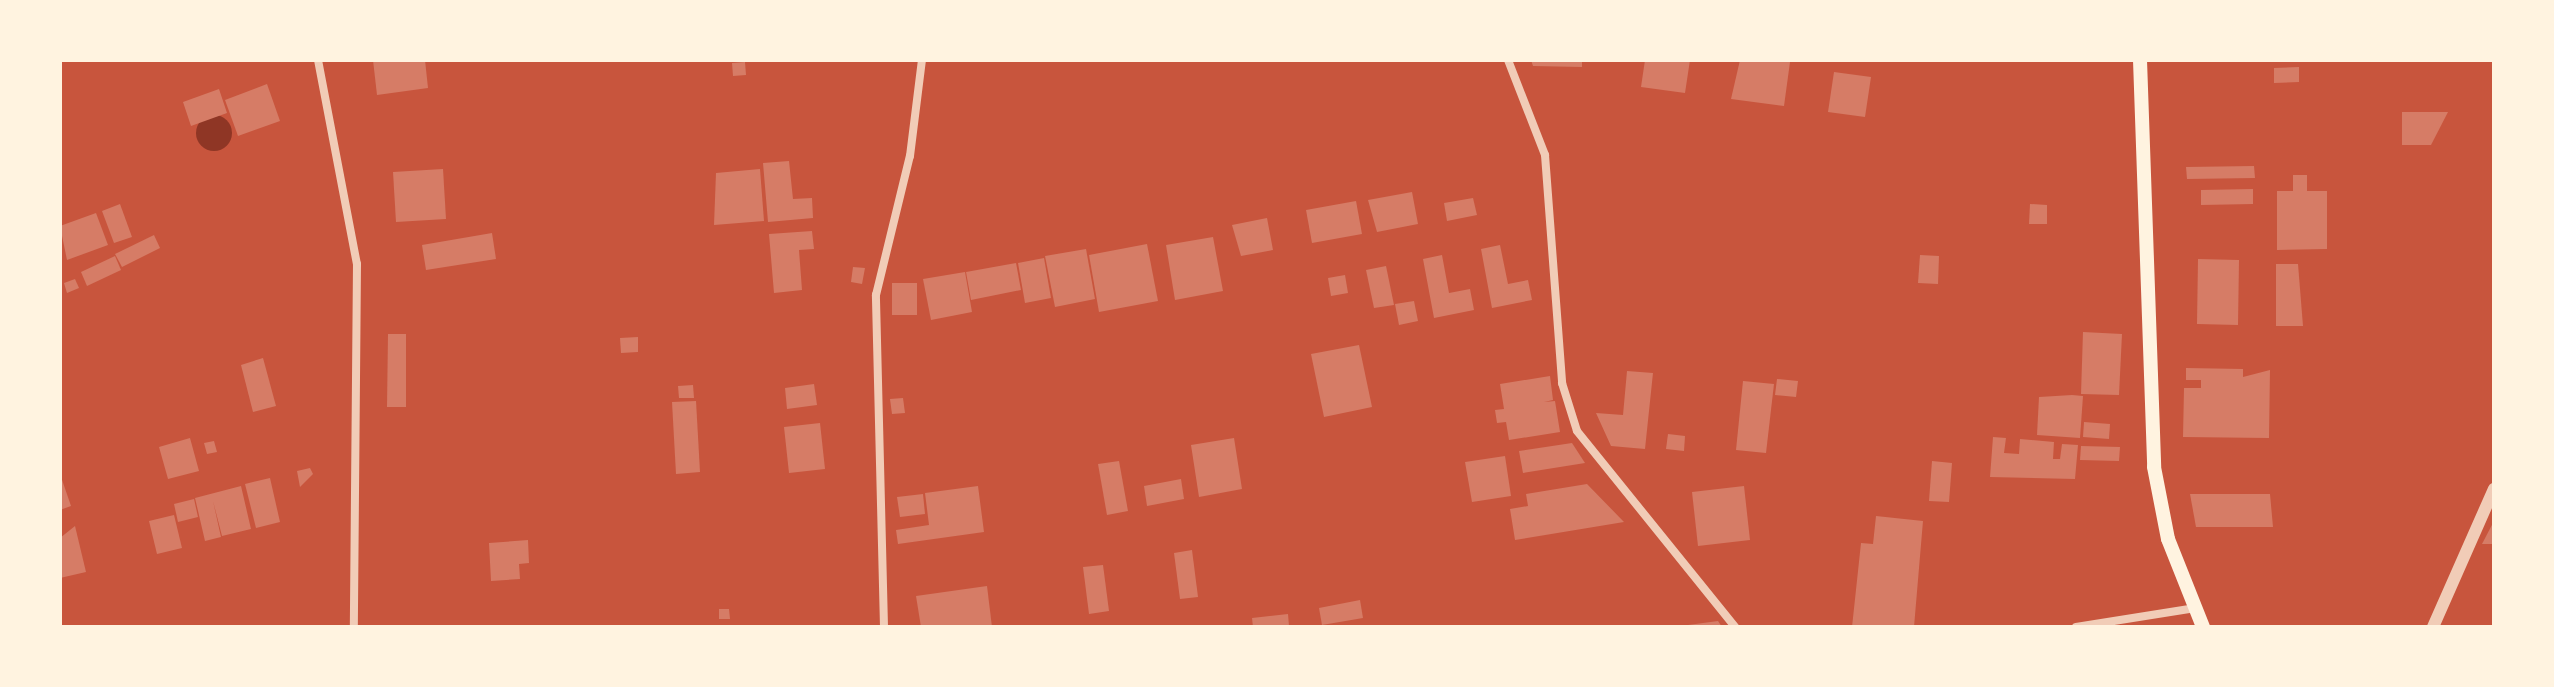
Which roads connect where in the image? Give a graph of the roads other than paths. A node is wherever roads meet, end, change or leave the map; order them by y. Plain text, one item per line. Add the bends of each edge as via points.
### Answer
1 (318, 60) edge
2 (922, 60) edge
3 (1508, 60) edge
4 (2140, 60) edge
5 (2494, 489) edge
6 (2196, 608) junction
7 (354, 627) edge
8 (884, 627) edge
9 (1735, 627) edge
10 (2076, 627) edge
11 (2203, 627) edge
12 (2433, 627) edge

1 - 7 street via 357,264
2 - 8 street via 910,156 876,295
3 - 9 street via 1545,155 1562,383 1577,431
4 - 6 main road via 2154,467 2168,539
5 - 12 street
6 - 10 street
6 - 11 main road

